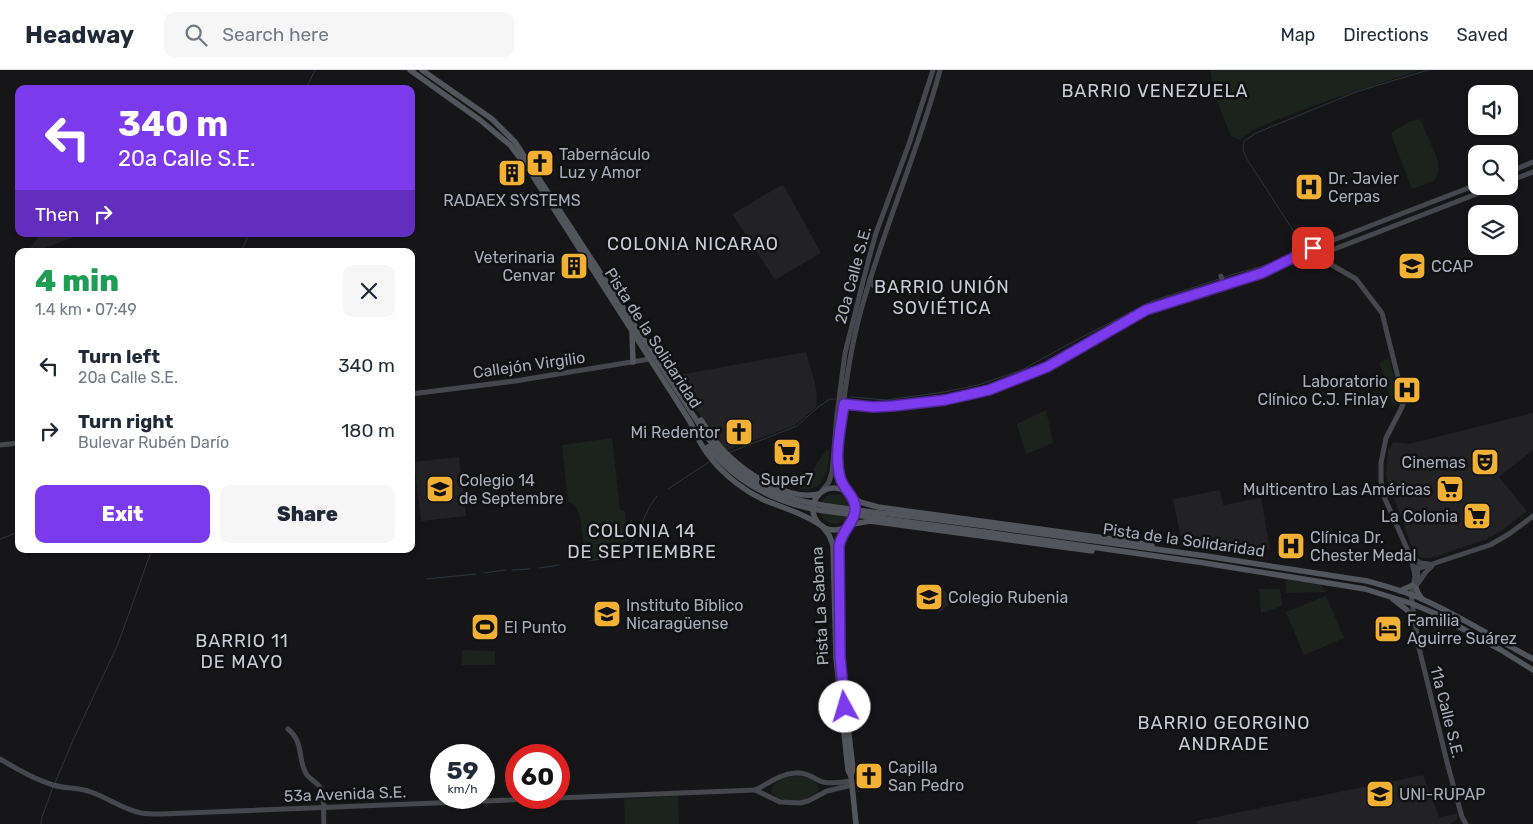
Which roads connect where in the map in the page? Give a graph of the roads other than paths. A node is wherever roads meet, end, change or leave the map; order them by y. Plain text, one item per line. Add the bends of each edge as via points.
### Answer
1 (410, 70) edge
2 (422, 70) edge
3 (933, 70) edge
4 (940, 70) edge
5 (1533, 162) edge
6 (1518, 168) edge
7 (1533, 172) edge
8 (1518, 178) edge
9 (1468, 188) edge
10 (1474, 195) edge
11 (1315, 248) junction
12 (1319, 255) junction
13 (870, 279) junction
14 (878, 290) dead end
15 (632, 331) junction
16 (650, 359) junction
17 (633, 362) junction
18 (415, 394) edge
19 (686, 404) junction
20 (844, 404) junction
21 (692, 425) junction
22 (15, 444) edge
23 (0, 445) edge
24 (710, 445) junction
25 (848, 492) junction
26 (820, 493) junction
27 (1533, 516) edge
28 (821, 525) junction
29 (848, 526) junction
30 (993, 530) junction
31 (1158, 550) junction
32 (1119, 551) junction
33 (1409, 553) junction
34 (1435, 564) junction
35 (1416, 570) junction
36 (1415, 586) junction
37 (1400, 591) junction
38 (1387, 595) junction
39 (1412, 595) junction
40 (1422, 599) junction
41 (1413, 604) junction
42 (1415, 621) junction
43 (1533, 659) edge
44 (1533, 670) edge
45 (288, 729) dead end
46 (0, 759) edge
47 (821, 781) junction
48 (851, 781) junction
49 (768, 783) junction
50 (755, 790) junction
51 (822, 793) junction
52 (768, 796) junction
53 (323, 807) junction
54 (324, 824) edge
55 (856, 824) edge
56 (1466, 824) edge

1 - 15 main road, Pista de la Solidaridad via 474,115 511,146
2 - 19 main road, Pista de la Solidaridad via 492,119 515,142
3 - 26 street, 20a Calle S.E. via 874,239 845,353 832,472
4 - 13 street, 20a Calle S.E.
5 - 6 street
7 - 8 street
9 - 11 street
10 - 12 street
11 - 12 street
11 - 20 street via 1262,273 1222,280 1146,310 1047,367 989,390 945,400 893,406
12 - 33 street via 1356,279 1382,313 1404,401 1386,438 1380,462 1381,481 1385,499
13 - 14 street
13 - 20 street, 20a Calle S.E. via 850,356
15 - 16 main road, Pista de la Solidaridad
15 - 17 main road
16 - 17 street, Callejón Virgilio
16 - 21 main road, Pista de la Solidaridad
17 - 18 street, Callejón Virgilio
19 - 24 main road, Pista de la Solidaridad
19 - 26 main road, Pista de la Solidaridad via 723,450 745,469 789,492 804,495
20 - 25 street, 20a Calle S.E. via 838,464 840,478
21 - 24 main road, Pista de la Solidaridad
21 - 28 main road, Pista de la Solidaridad via 710,458 736,482 763,499 810,517
22 - 23 street
24 - 30 main road, bridge via 748,478 799,501
25 - 26 main road via 829,488
25 - 29 main road via 856,508
25 - 31 main road, Pista de la Solidaridad via 860,502 878,507 1141,543
26 - 28 main road via 813,510
27 - 34 street via 1490,545
28 - 29 main road via 836,530
28 - 48 main road, Pista La Sabana via 833,546 836,658
29 - 32 main road, Pista de la Solidaridad via 870,521 1096,552
29 - 48 main road, Pista La Sabana via 839,546 840,648 853,769
30 - 31 main road, Pista de la Solidaridad
30 - 32 main road, Pista de la Solidaridad
31 - 37 main road, Pista de la Solidaridad via 1335,575
32 - 38 main road, Pista de la Solidaridad via 1281,574
33 - 34 street via 1420,562
33 - 35 street
34 - 35 street
34 - 36 street
35 - 36 street, 11a Calle S.E.
36 - 37 main road
36 - 39 street, 11a Calle S.E.
36 - 40 main road
37 - 39 main road, Pista de la Solidaridad
38 - 41 main road, Pista de la Solidaridad
38 - 42 main road via 1407,610
39 - 40 main road, Pista de la Solidaridad
39 - 41 street, 11a Calle S.E.
40 - 43 main road, Pista de la Solidaridad
41 - 42 street, 11a Calle S.E.
41 - 44 main road, Pista de la Solidaridad via 1474,634
42 - 56 street, 11a Calle S.E. via 1448,766
45 - 53 street via 298,741 307,775 321,789
46 - 53 street, 53a Avenida S.E. via 53,785 78,788 142,813
47 - 48 street, 53a Avenida S.E.
47 - 49 street, 53a Avenida S.E. via 796,773
47 - 51 street
48 - 51 street, 53a Avenida S.E.
48 - 55 main road, Pista La Sabana
49 - 50 street, 53a Avenida S.E.
49 - 52 street
50 - 52 street, 53a Avenida S.E.
50 - 53 street, 53a Avenida S.E.
51 - 52 street, 53a Avenida S.E. via 808,801 792,804
53 - 54 street

